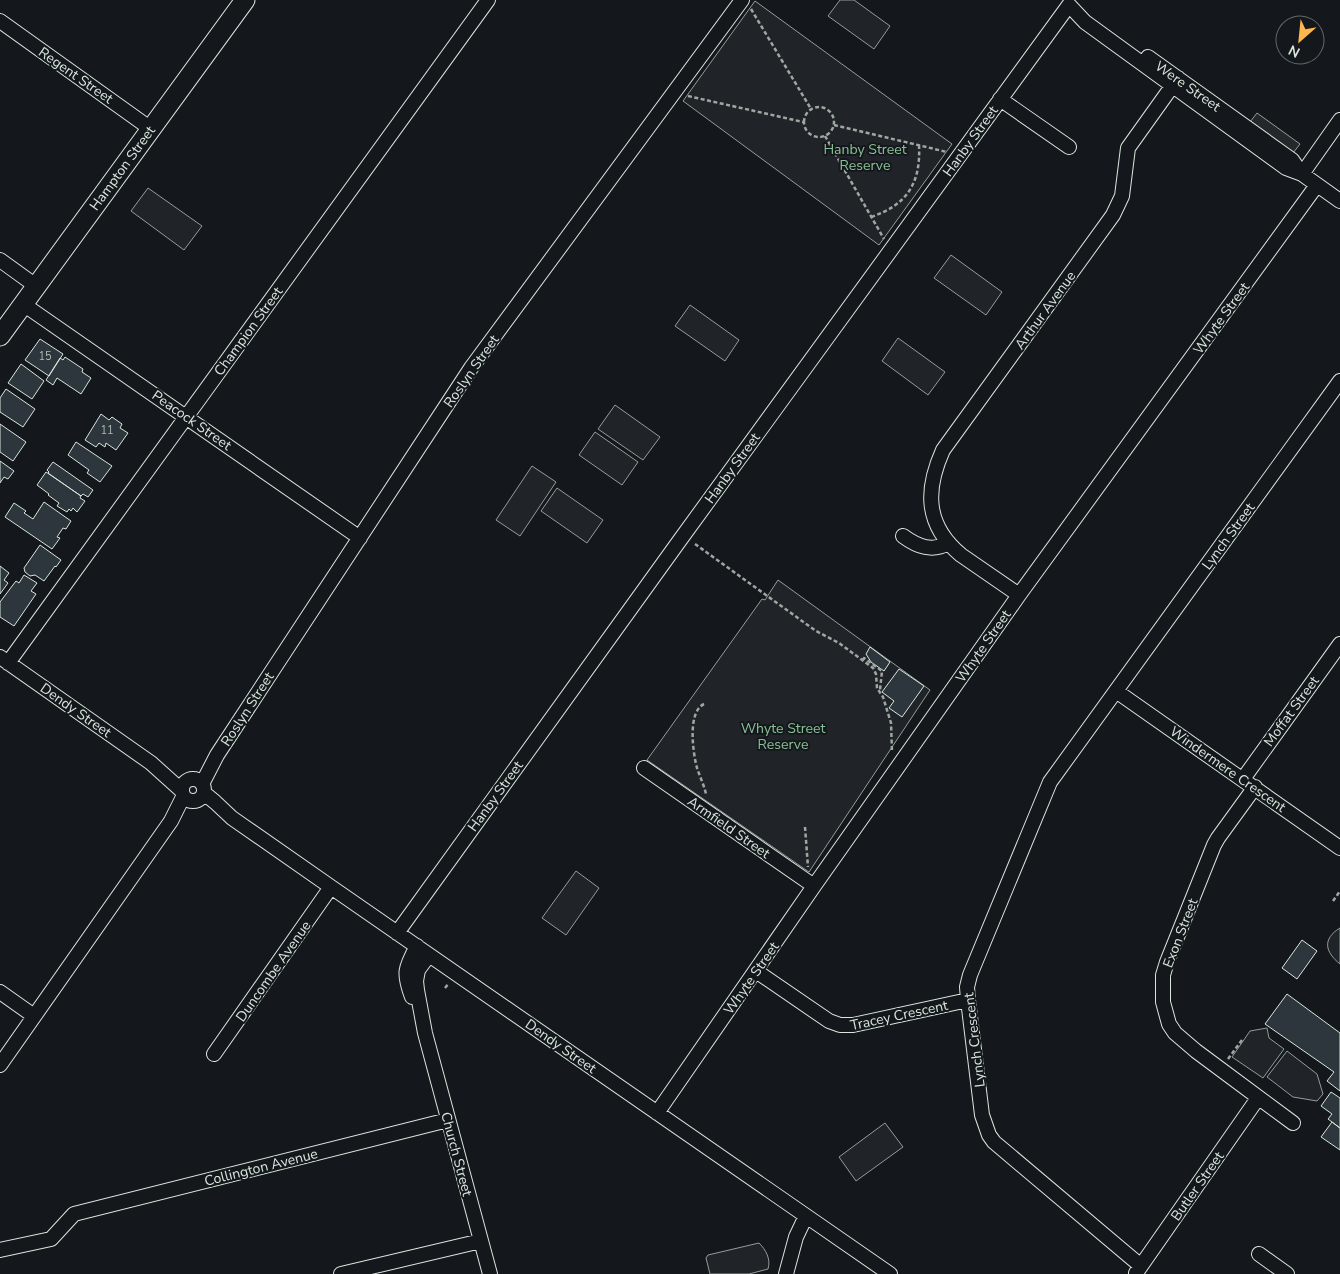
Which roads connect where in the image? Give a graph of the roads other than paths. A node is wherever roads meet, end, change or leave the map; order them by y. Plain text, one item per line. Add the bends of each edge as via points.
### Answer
1 (245, 0) edge
2 (488, 0) edge
3 (1065, 3) edge
4 (746, 4) edge
5 (0, 21) edge
6 (1175, 82) junction
7 (1000, 99) junction
8 (1340, 120) edge
9 (151, 129) junction
10 (1069, 148) dead end
11 (1302, 174) junction
12 (1317, 185) junction
13 (1340, 202) edge
14 (0, 260) edge
15 (36, 286) junction
16 (23, 304) junction
17 (0, 336) edge
18 (1340, 381) edge
19 (186, 416) junction
20 (903, 536) dead end
21 (360, 538) junction
22 (949, 543) junction
23 (1019, 595) junction
24 (1340, 644) edge
25 (4, 660) edge
26 (1116, 690) junction
27 (644, 768) dead end
28 (1243, 779) junction
29 (1255, 787) junction
30 (192, 791) junction
31 (1340, 848) edge
32 (814, 886) junction
33 (331, 887) junction
34 (398, 933) junction
35 (417, 946) junction
36 (429, 955) junction
37 (756, 970) junction
38 (0, 992) edge
39 (968, 1000) junction
40 (34, 1016) junction
41 (425, 1033) junction
42 (214, 1054) dead end
43 (0, 1065) edge
44 (1258, 1098) junction
45 (657, 1113) junction
46 (448, 1120) junction
47 (1293, 1123) dead end
48 (806, 1216) junction
49 (481, 1241) junction
50 (0, 1250) edge
51 (1259, 1254) dead end
52 (1138, 1270) edge
53 (341, 1274) edge
54 (490, 1274) edge
55 (786, 1274) edge
56 (890, 1274) edge
57 (1287, 1274) edge

1 - 9 main road, Hampton Street
2 - 19 street, Champion Street
3 - 6 street, Were Street via 1091,16
3 - 7 street, Hanby Street
4 - 21 street, Roslyn Street via 471,368
5 - 9 street, Regent Street
6 - 11 street, Were Street via 1292,160
6 - 22 street, Arthur Avenue via 1128,148 1122,196 1113,214 943,450 933,474 930,499 938,525
7 - 10 street
7 - 34 street, Hanby Street
8 - 11 street
9 - 15 main road, Hampton Street
11 - 12 street, Were Street
12 - 13 street, Were Street
12 - 23 street, Whyte Street
14 - 15 street
15 - 16 main road, Hampton Street
16 - 17 main road, Hampton Street
16 - 19 street, Peacock Street
18 - 26 street, Lynch Street
19 - 21 street, Peacock Street
19 - 25 street, Champion Street
20 - 22 street via 923,547
21 - 30 street, Roslyn Street
22 - 23 street, Arthur Avenue
23 - 32 street, Whyte Street
24 - 28 street, Moffat Street
25 - 30 street, Dendy Street
26 - 28 street, Windermere Crescent
26 - 39 street, Lynch Crescent via 1050,782 974,962 967,986
27 - 32 street, Armfield Street
28 - 29 street, Windermere Crescent
29 - 31 street, Windermere Crescent
29 - 44 street, Exon Street via 1214,844 1167,962 1162,988 1165,1013 1175,1032
30 - 33 street, Dendy Street
30 - 40 street, Roslyn Street
32 - 37 street, Whyte Street
33 - 34 street, Dendy Street
33 - 42 street, Duncombe Avenue
34 - 35 street, Dendy Street
35 - 36 street, Dendy Street
35 - 41 street, Church Street via 408,963 406,977
36 - 41 street, Church Street via 418,970 416,981
36 - 45 street, Dendy Street
37 - 39 street, Tracey Crescent via 829,1021 840,1025
37 - 45 street, Whyte Street
38 - 40 street
39 - 52 street, Lynch Crescent via 982,1115 989,1135
40 - 43 street, Roslyn Street
41 - 46 street, Church Street
44 - 47 street, Exon Street
44 - 52 street, Butler Street
45 - 48 street, Dendy Street
46 - 49 street, Church Street
46 - 50 street, Collington Avenue via 74,1214 51,1239
48 - 55 street
48 - 56 street, Dendy Street
49 - 53 street
49 - 54 street, Church Street
51 - 57 street

